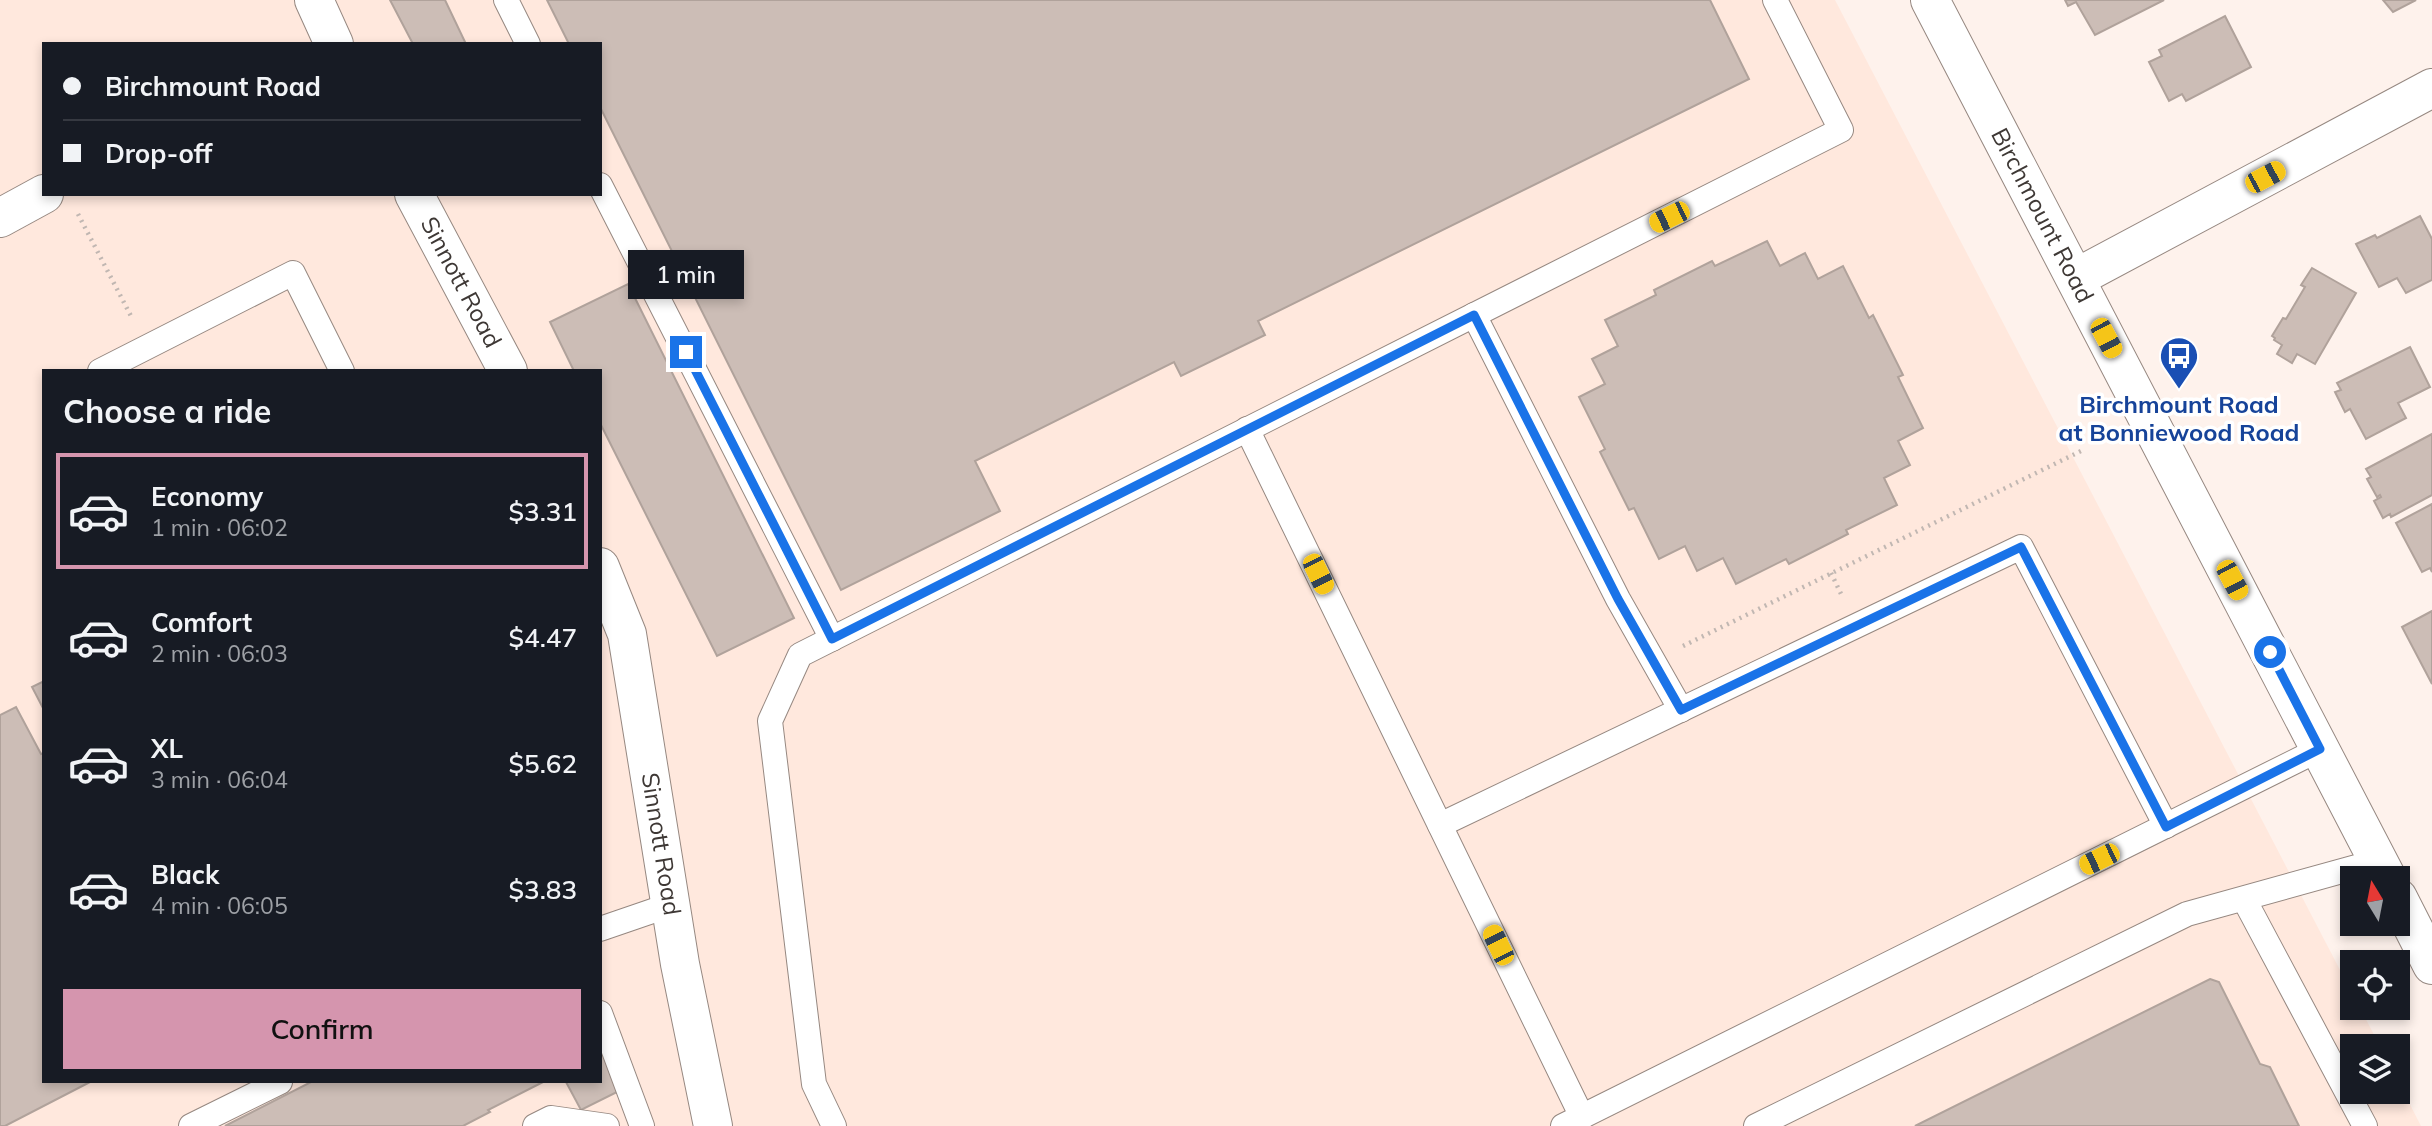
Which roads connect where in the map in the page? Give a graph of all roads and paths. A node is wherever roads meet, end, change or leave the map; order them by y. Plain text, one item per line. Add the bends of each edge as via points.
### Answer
1 (314, 0) edge
2 (506, 0) edge
3 (1775, 0) edge
4 (1930, 0) edge
5 (332, 42) edge
6 (527, 42) edge
7 (2432, 89) edge
8 (602, 189) edge
9 (415, 196) edge
10 (59, 200) edge
11 (0, 218) edge
12 (2076, 278) junction
13 (1474, 315) junction
14 (147, 348) junction
15 (104, 369) edge
16 (341, 369) edge
17 (507, 369) edge
18 (1247, 429) junction
19 (2081, 451) dead end
20 (602, 572) edge
21 (832, 639) junction
22 (1653, 660) junction
23 (1681, 710) junction
24 (2320, 749) junction
25 (1440, 825) junction
26 (2166, 827) junction
27 (2381, 866) edge
28 (2340, 879) edge
29 (2244, 899) junction
30 (670, 905) junction
31 (2410, 922) edge
32 (602, 928) edge
33 (2432, 965) edge
34 (602, 1018) edge
35 (278, 1083) edge
36 (1572, 1121) edge
37 (191, 1126) edge
38 (535, 1126) edge
39 (607, 1126) edge
40 (642, 1126) edge
41 (713, 1126) edge
42 (834, 1126) edge
43 (1756, 1126) edge
44 (2365, 1126) edge

1 - 5 street
2 - 6 lane
3 - 13 lane via 1841,130
4 - 12 street, Birchmount Road
7 - 12 street
8 - 21 lane
9 - 17 street, Sinnott Road
10 - 11 street
10 - 14 path
12 - 24 street, Birchmount Road
13 - 18 lane
13 - 22 lane
14 - 15 lane
14 - 16 lane via 293,273
18 - 21 lane
18 - 25 lane
19 - 22 path
20 - 30 street, Sinnott Road via 627,634
21 - 42 lane via 800,655 770,721 814,1084
22 - 23 lane
23 - 25 lane
23 - 26 lane via 2021,547
24 - 26 lane
24 - 27 street, Birchmount Road
25 - 36 lane
26 - 36 lane
28 - 29 lane
29 - 43 lane via 2187,914
29 - 44 lane
30 - 32 lane
30 - 41 street, Sinnott Road
31 - 33 street
34 - 40 lane
35 - 37 lane
38 - 39 lane via 551,1118

